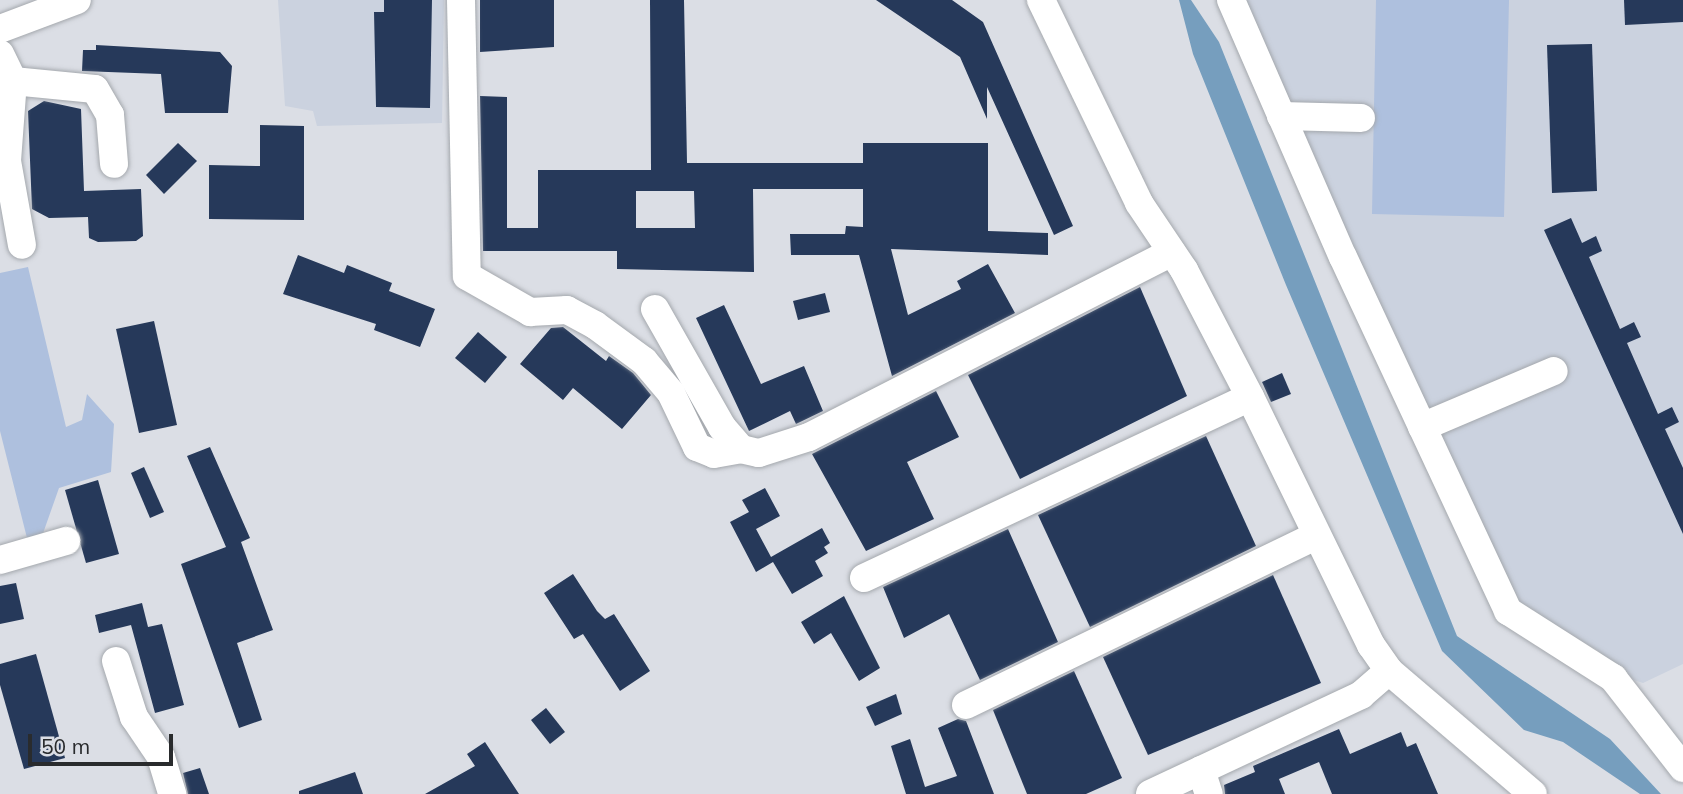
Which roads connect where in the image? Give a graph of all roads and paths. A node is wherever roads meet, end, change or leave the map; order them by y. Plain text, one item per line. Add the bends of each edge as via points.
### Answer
1 (77, 0) edge
2 (461, 0) edge
3 (1041, 0) edge
4 (1231, 0) edge
5 (0, 29) edge
6 (0, 54) edge
7 (13, 81) junction
8 (1281, 116) junction
9 (1361, 118) dead end
10 (114, 164) dead end
11 (22, 245) dead end
12 (1172, 252) junction
13 (654, 309) dead end
14 (1554, 371) dead end
15 (1250, 397) junction
16 (1422, 427) junction
17 (741, 449) junction
18 (1315, 536) junction
19 (66, 541) dead end
20 (0, 560) edge
21 (864, 578) dead end
22 (116, 661) dead end
23 (1389, 671) junction
24 (966, 705) dead end
25 (1683, 768) edge
26 (1205, 782) edge
27 (172, 794) edge
28 (1150, 794) edge
29 (1533, 794) edge

1 - 5 street
2 - 17 street via 467,276 530,312 567,310 595,325 644,362 671,393 696,447 714,454
3 - 12 street via 1139,203
4 - 8 street
6 - 7 street
7 - 10 street via 95,89 110,115
7 - 11 street via 7,161
8 - 9 street
8 - 16 street
12 - 15 street
12 - 17 street via 808,437 759,453
13 - 17 street via 722,427
14 - 16 street
15 - 18 street
15 - 21 street
16 - 25 street via 1508,611 1613,678
18 - 23 street
18 - 24 street
19 - 20 street
22 - 27 street via 134,717 161,757
23 - 26 street via 1361,695
23 - 29 street
26 - 28 street

